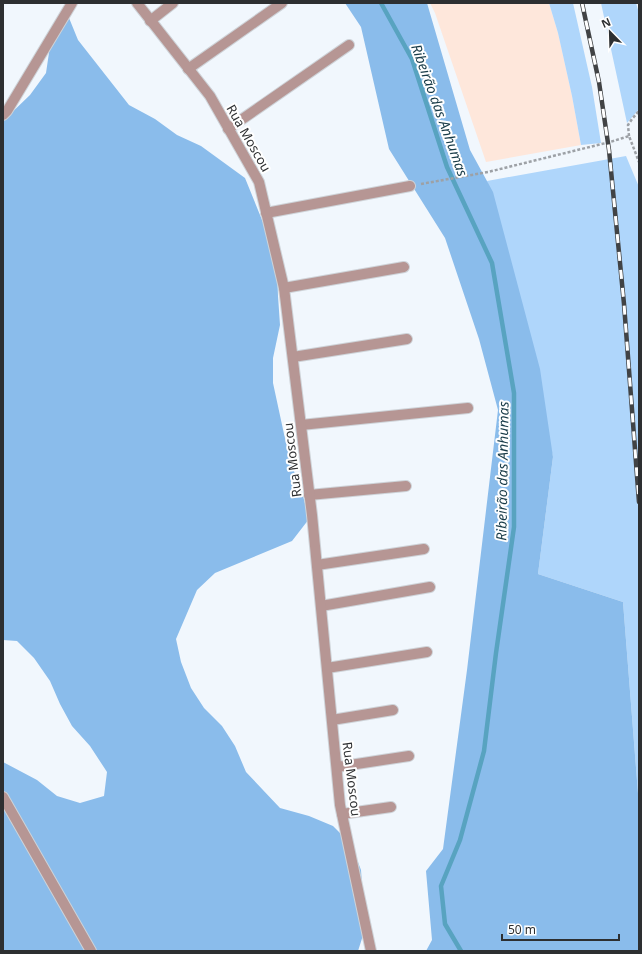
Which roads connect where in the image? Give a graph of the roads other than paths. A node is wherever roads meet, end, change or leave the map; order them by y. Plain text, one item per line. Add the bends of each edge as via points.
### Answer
1 (72, 3) edge
2 (137, 3) edge
3 (173, 3) edge
4 (282, 3) edge
5 (150, 21) junction
6 (349, 45) dead end
7 (188, 69) junction
8 (4, 111) edge
9 (228, 129) junction
10 (410, 186) road end
11 (266, 213) junction
12 (404, 267) dead end
13 (284, 288) junction
14 (407, 339) dead end
15 (293, 358) junction
16 (468, 408) dead end
17 (301, 425) junction
18 (406, 486) dead end
19 (309, 495) junction
20 (424, 549) dead end
21 (317, 565) junction
22 (430, 587) dead end
23 (321, 606) junction
24 (427, 652) dead end
25 (327, 668) junction
26 (393, 710) dead end
27 (332, 720) junction
28 (409, 756) dead end
29 (337, 767) junction
30 (3, 797) edge
31 (391, 807) dead end
32 (342, 814) junction
33 (90, 951) edge
34 (371, 951) edge

1 - 8 street
2 - 5 street, Rua Moscou
3 - 5 street
4 - 7 street
5 - 7 street, Rua Moscou
6 - 9 street
7 - 9 street, Rua Moscou via 210,96
9 - 11 street, Rua Moscou via 259,182
10 - 11 street
11 - 13 street, Rua Moscou
12 - 13 street
13 - 15 street, Rua Moscou
14 - 15 street
15 - 17 street, Rua Moscou
16 - 17 street
17 - 19 street, Rua Moscou
18 - 19 street
19 - 21 street, Rua Moscou
20 - 21 street
21 - 23 street, Rua Moscou
22 - 23 street
23 - 25 street, Rua Moscou
24 - 25 street
25 - 27 street, Rua Moscou
26 - 27 street
27 - 29 street, Rua Moscou
28 - 29 street
29 - 32 street, Rua Moscou
30 - 33 street
31 - 32 street
32 - 34 street, Rua Moscou

